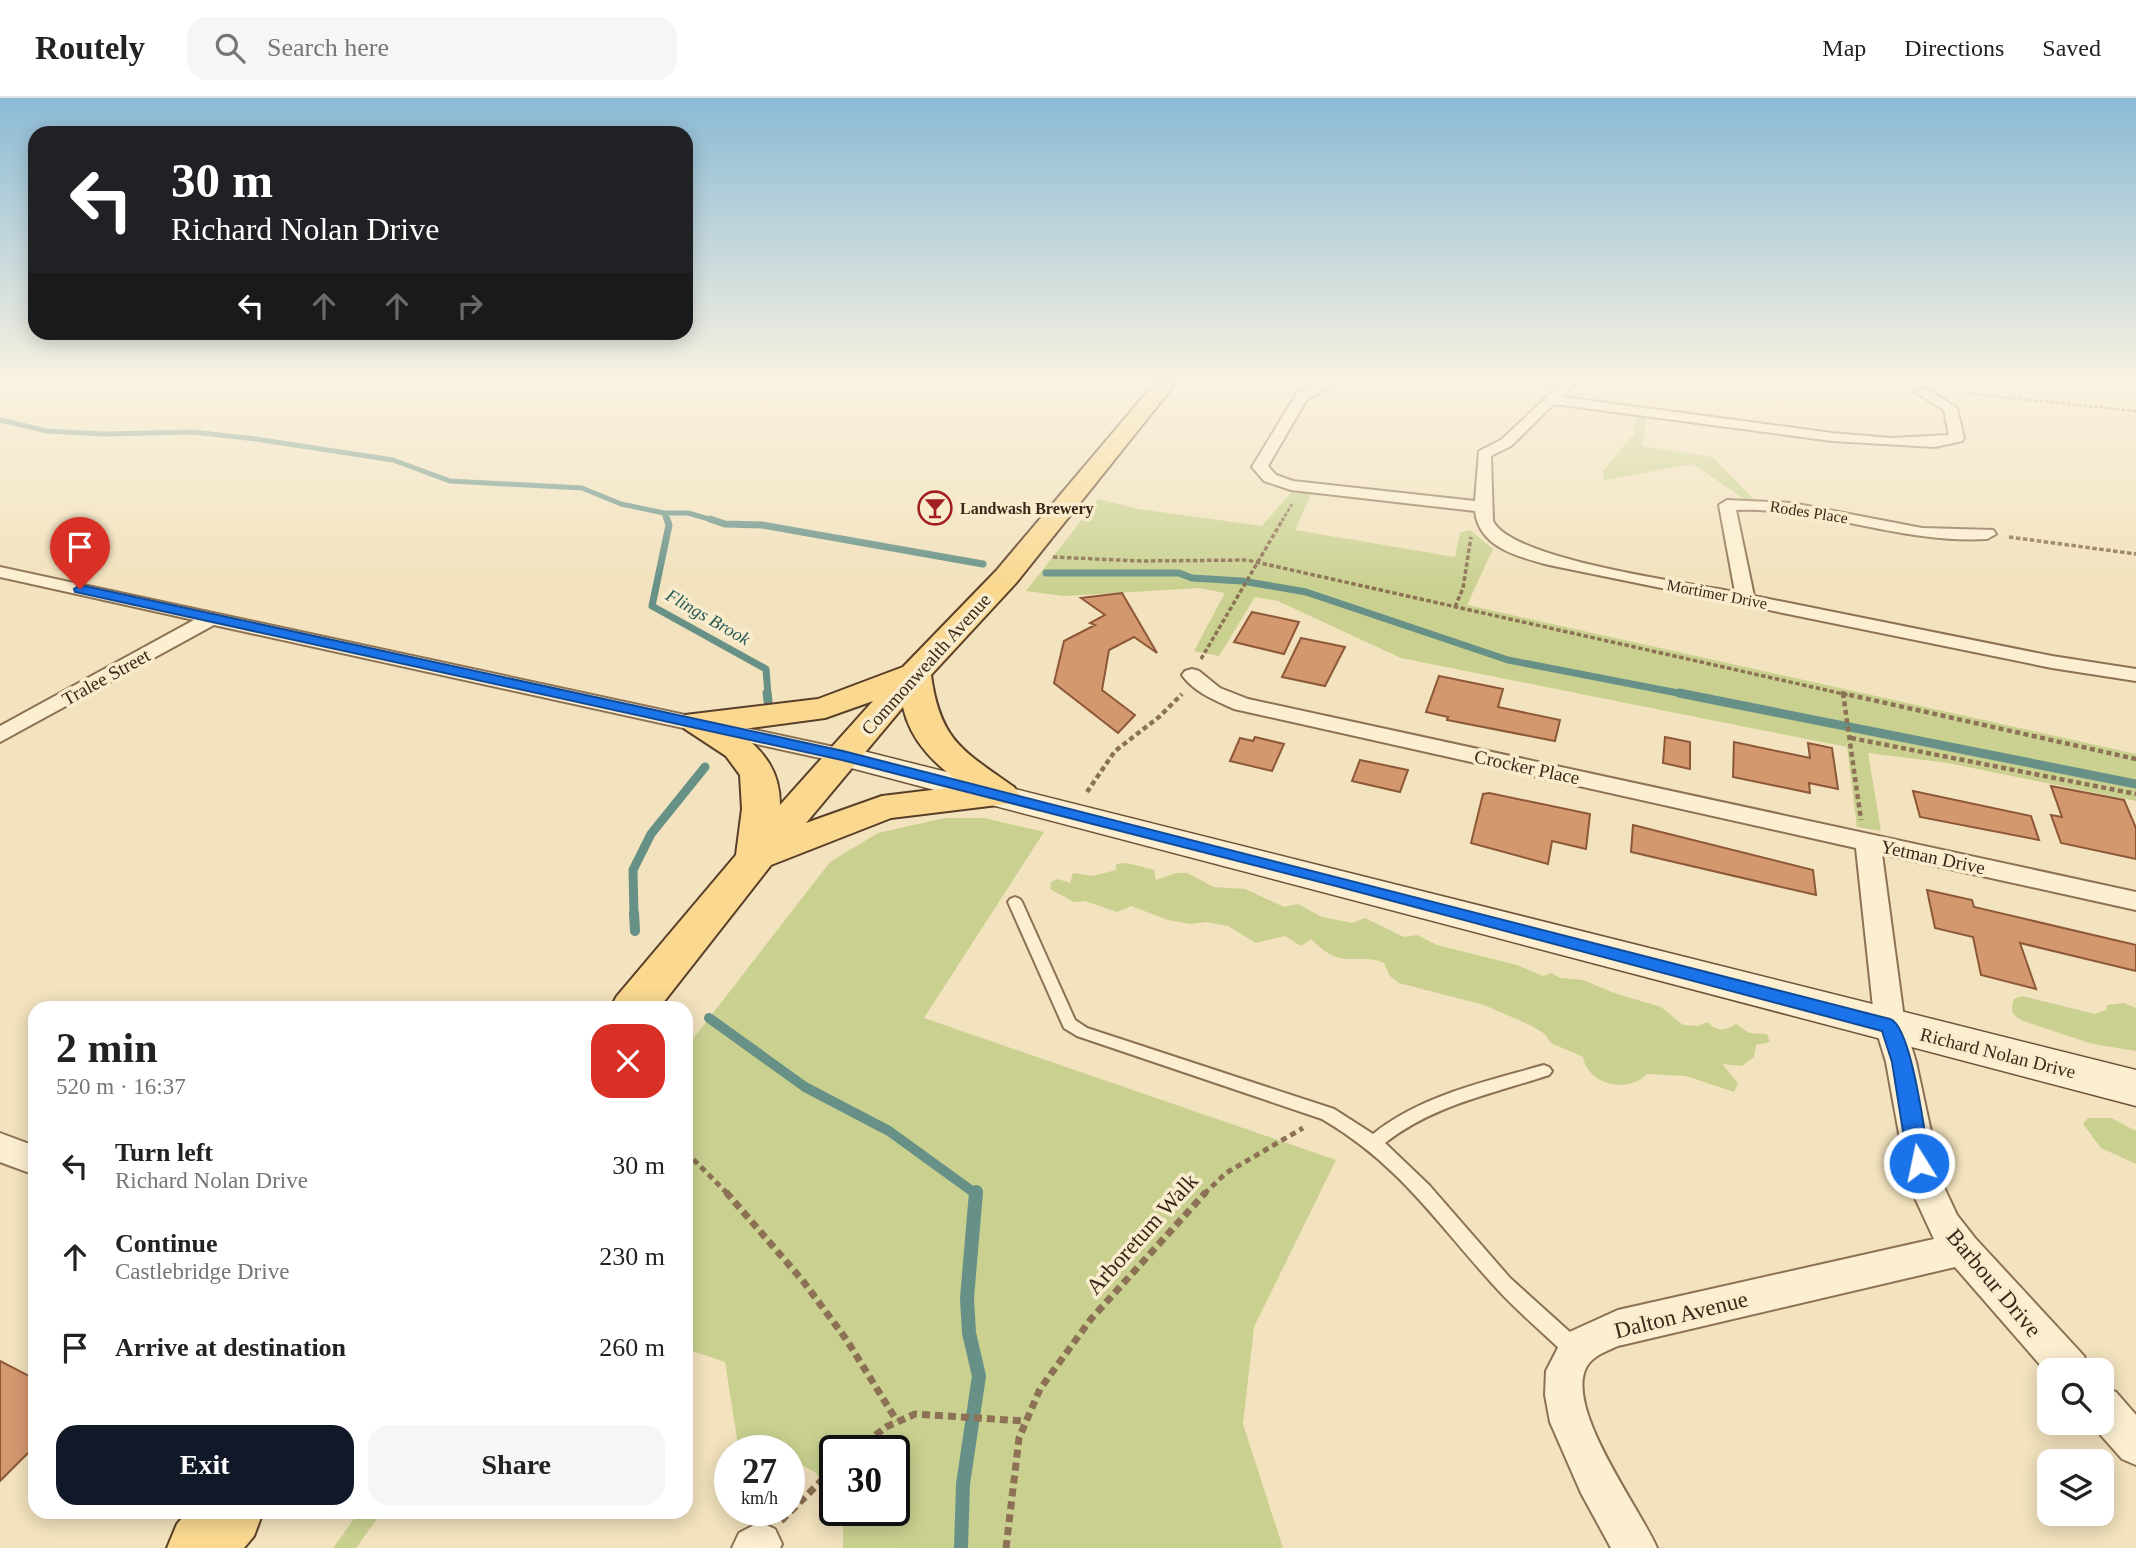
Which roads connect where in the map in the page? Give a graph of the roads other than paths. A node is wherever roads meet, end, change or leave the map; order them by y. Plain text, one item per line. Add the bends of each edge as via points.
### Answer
1 (1109, 452) edge
2 (1269, 452) edge
3 (1489, 452) edge
4 (1485, 507) junction
5 (1987, 534) road end
6 (0, 572) edge
7 (1746, 600) junction
8 (212, 618) junction
9 (915, 673) junction
10 (1192, 675) road end
11 (2136, 675) edge
12 (697, 722) junction
13 (0, 735) edge
14 (843, 756) junction
15 (1001, 795) junction
16 (1868, 843) junction
17 (755, 858) junction
18 (2136, 901) edge
19 (1015, 902) dead end
20 (639, 1001) edge
21 (1890, 1026) junction
22 (1544, 1071) dead end
23 (2136, 1088) edge
24 (1373, 1143) junction
25 (0, 1147) edge
26 (28, 1158) edge
27 (1962, 1249) junction
28 (1575, 1350) junction
29 (2059, 1358) edge
30 (2114, 1420) edge
31 (2136, 1445) edge
32 (224, 1519) edge
33 (201, 1548) edge
34 (1635, 1548) edge

1 - 9 main road, Commonwealth Avenue via 1006,577
2 - 4 street via 1260,467 1276,481
3 - 4 street via 1484,454
4 - 7 street, Mortimer Drive via 1491,531 1506,543 1541,557
5 - 7 street, Rodes Place via 1940,534 1760,504 1727,505
6 - 8 street
7 - 11 street, Mortimer Drive
8 - 12 street
8 - 13 street, Tralee Street
9 - 12 main road via 825,708
9 - 14 main road, Commonwealth Avenue
9 - 15 main road via 919,715 927,733
10 - 16 street, Crocker Place via 1213,692 1242,704
12 - 14 street
12 - 17 main road via 734,743 755,766 761,784
14 - 15 main road, Richard Nolan Drive
14 - 17 main road, Commonwealth Avenue
15 - 17 main road via 882,808
15 - 21 main road, Richard Nolan Drive
16 - 18 street, Yetman Drive
16 - 21 street, Yetman Drive
17 - 20 main road, Commonwealth Avenue
19 - 24 lane via 1062,1013 1075,1028 1328,1114
21 - 23 main road, Richard Nolan Drive
21 - 27 street, Barbour Drive via 1902,1062 1925,1183 1945,1226
22 - 24 lane via 1407,1117
24 - 28 lane via 1507,1287
25 - 26 street
27 - 28 street, Dalton Avenue via 1618,1328
27 - 29 street, Barbour Drive
28 - 34 street via 1563,1387 1567,1413
30 - 31 street
32 - 33 main road

